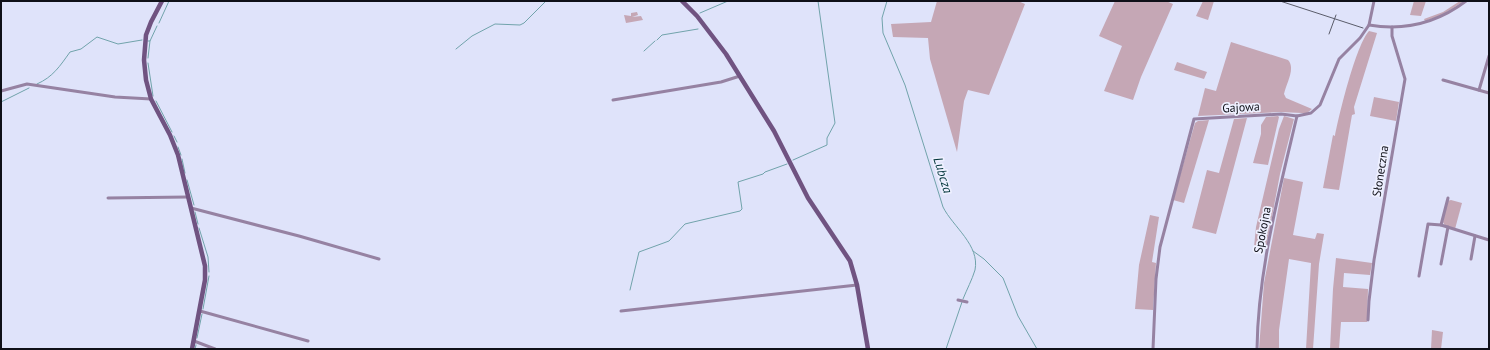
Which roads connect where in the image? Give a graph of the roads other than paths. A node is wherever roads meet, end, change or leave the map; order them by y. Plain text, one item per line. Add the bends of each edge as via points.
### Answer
1 (162, 1) edge
2 (682, 1) edge
3 (1374, 1) edge
4 (1466, 1) edge
5 (1369, 25) junction
6 (1392, 27) junction
7 (1489, 56) edge
8 (740, 76) junction
9 (1443, 80) dead end
10 (1479, 90) junction
11 (1, 91) edge
12 (1489, 93) edge
13 (151, 99) junction
14 (613, 100) dead end
15 (1297, 116) junction
16 (188, 197) junction
17 (108, 198) dead end
18 (1448, 198) dead end
19 (192, 208) junction
20 (1441, 226) junction
21 (1448, 228) junction
22 (1475, 236) junction
23 (1489, 240) edge
24 (379, 259) dead end
25 (1471, 259) dead end
26 (1441, 264) dead end
27 (1419, 276) dead end
28 (857, 285) junction
29 (958, 300) dead end
30 (967, 302) dead end
31 (200, 311) junction
32 (621, 311) dead end
33 (1368, 320) dead end
34 (194, 341) junction
35 (308, 341) dead end
36 (192, 349) edge
37 (215, 349) edge
38 (868, 349) edge
39 (1153, 349) edge
40 (1257, 349) edge

1 - 13 street via 149,26 145,48 146,80
2 - 8 street via 705,26
3 - 5 street
4 - 6 street via 1439,18 1419,24
5 - 6 street
5 - 15 street, Gajowa via 1339,59 1320,105 1311,113
6 - 33 street, Słoneczna via 1392,36 1405,80 1374,260
7 - 10 street
8 - 14 street via 721,82
8 - 28 street via 774,131 808,198 845,252 853,268
9 - 10 street
10 - 12 street
11 - 13 street via 27,84 115,97
13 - 16 street via 174,145
15 - 39 street, Gajowa via 1281,114 1194,119 1160,247
15 - 40 street, Spokojna via 1269,240 1262,284
16 - 17 street
16 - 19 street
18 - 20 street
19 - 24 street
19 - 31 street via 205,266
20 - 21 street
20 - 27 street via 1428,224
21 - 22 street
21 - 26 street
22 - 23 street
22 - 25 street
28 - 32 street
28 - 38 street
29 - 30 street
31 - 34 street
31 - 35 street
34 - 36 street
34 - 37 street

